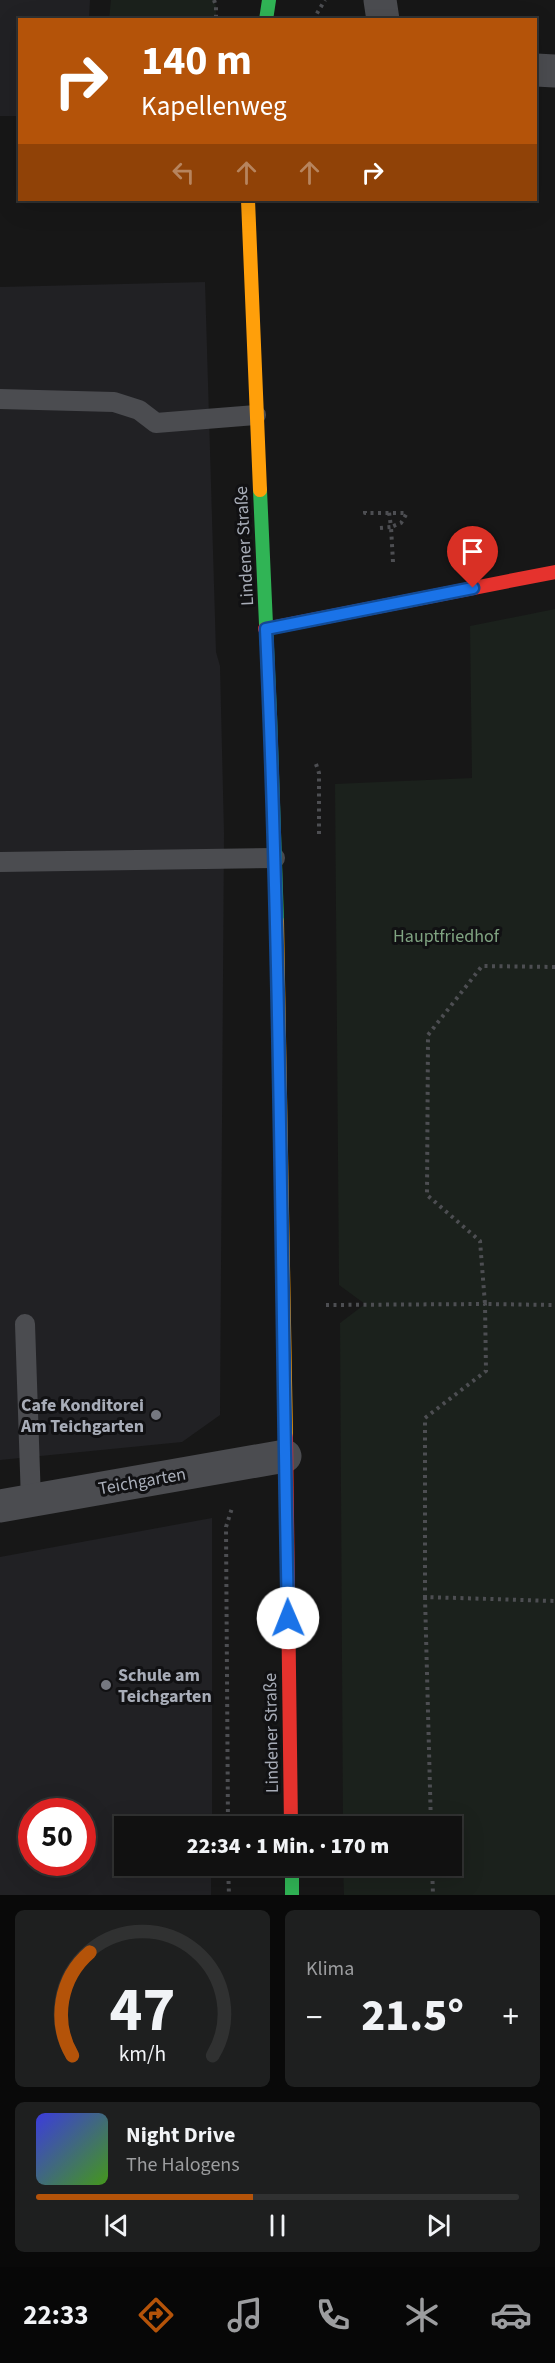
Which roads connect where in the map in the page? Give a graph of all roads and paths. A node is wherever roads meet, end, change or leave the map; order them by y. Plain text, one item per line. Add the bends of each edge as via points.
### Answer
1 (213, 0) edge
2 (268, 0) edge
3 (325, 0) edge
4 (380, 0) edge
5 (216, 18) edge
6 (266, 18) edge
7 (314, 18) edge
8 (383, 18) edge
9 (537, 70) edge
10 (555, 71) edge
11 (248, 201) edge
12 (0, 399) edge
13 (256, 415) junction
14 (365, 511) dead end
15 (388, 512) junction
16 (391, 527) junction
17 (380, 528) dead end
18 (394, 569) dead end
19 (555, 572) edge
20 (266, 629) junction
21 (275, 858) junction
22 (0, 862) edge
23 (555, 967) edge
24 (485, 1304) junction
25 (555, 1305) edge
26 (284, 1306) junction
27 (25, 1324) dead end
28 (285, 1456) junction
29 (248, 1462) junction
30 (16, 1504) edge
31 (425, 1597) junction
32 (555, 1601) edge
33 (228, 1816) edge
34 (291, 1816) edge
35 (431, 1816) edge
36 (228, 1876) edge
37 (292, 1876) edge
38 (432, 1876) edge
39 (229, 1895) edge
40 (292, 1895) edge
41 (433, 1895) edge

1 - 5 path
2 - 6 main road
3 - 7 path
4 - 8 street
9 - 10 street
11 - 13 main road, Lindener Straße
12 - 13 lane via 114,402 139,410 156,423
13 - 20 main road, Lindener Straße
14 - 15 path
15 - 16 path
15 - 16 path via 407,513 401,523
16 - 17 path
16 - 18 path
19 - 20 main road
20 - 21 main road, Lindener Straße
21 - 22 lane
21 - 26 main road, Lindener Straße
23 - 24 path via 482,966 428,1035 427,1195 480,1241
24 - 25 path
24 - 26 path
24 - 31 path via 486,1371 425,1418
26 - 28 main road, Lindener Straße
27 - 30 lane
28 - 29 street, Teichgarten
28 - 34 main road, Lindener Straße
29 - 30 street, Teichgarten
29 - 33 path via 226,1527
31 - 32 path
31 - 35 path
36 - 39 path
37 - 40 main road
38 - 41 path

